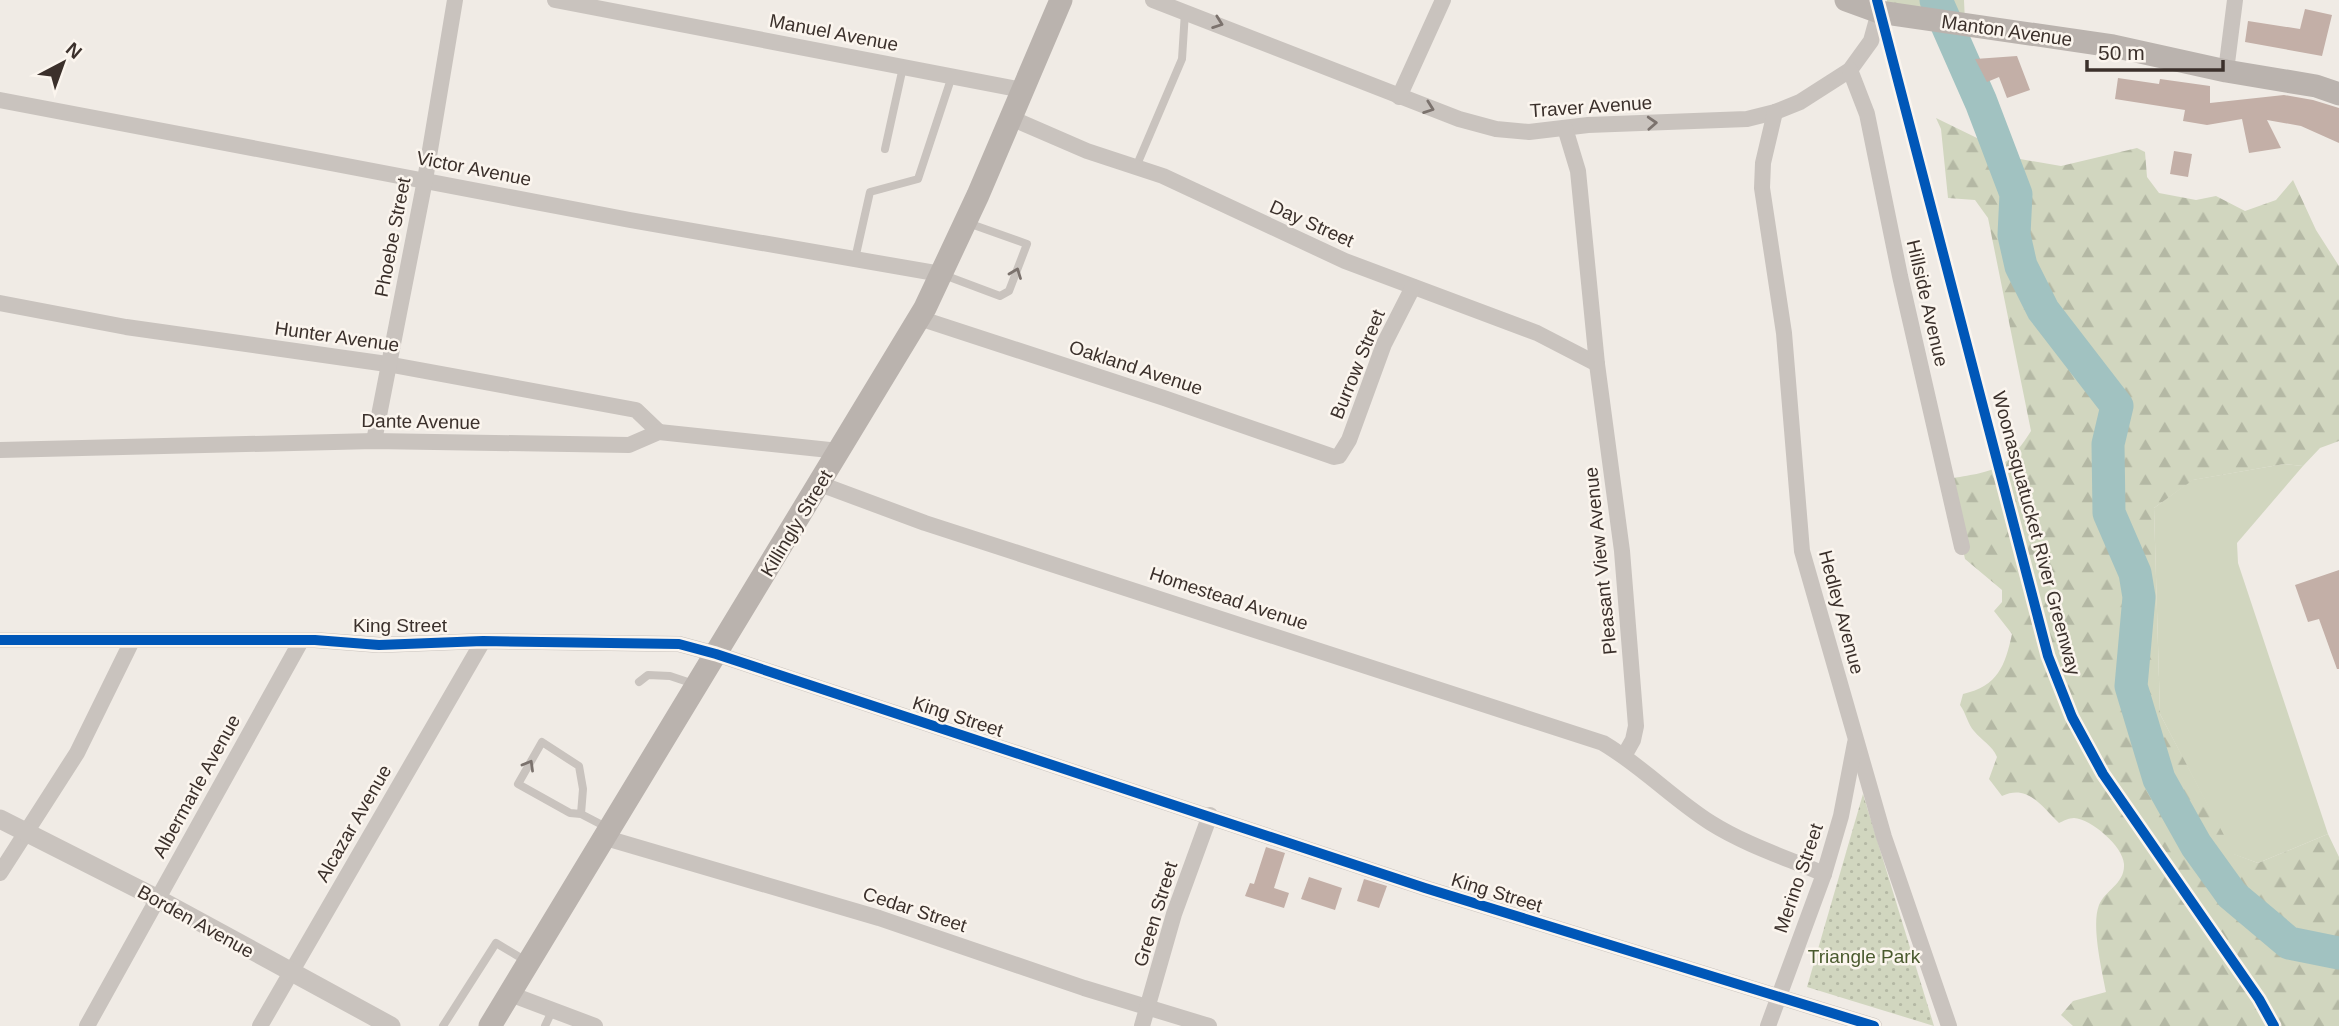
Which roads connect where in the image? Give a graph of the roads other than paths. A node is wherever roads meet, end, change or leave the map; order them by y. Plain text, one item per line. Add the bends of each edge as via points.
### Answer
1 (455, 0) edge
2 (555, 0) edge
3 (1061, 0) edge
4 (1153, 0) edge
5 (1443, 0) edge
6 (1846, 0) edge
7 (2235, 0) edge
8 (1185, 12) junction
9 (1889, 13) junction
10 (903, 67) junction
11 (1850, 70) junction
12 (2226, 71) junction
13 (952, 76) junction
14 (1023, 90) junction
15 (2339, 94) edge
16 (1399, 97) junction
17 (0, 100) edge
18 (1775, 112) junction
19 (1011, 118) junction
20 (1565, 128) junction
21 (885, 149) dead end
22 (1136, 167) junction
23 (425, 180) junction
24 (966, 222) junction
25 (855, 259) junction
26 (941, 274) junction
27 (1413, 287) junction
28 (0, 303) edge
29 (919, 318) junction
30 (387, 364) junction
31 (1597, 364) junction
32 (659, 432) junction
33 (374, 441) junction
34 (0, 450) edge
35 (839, 451) junction
36 (1339, 456) joint
37 (820, 484) junction
38 (1962, 547) dead end
39 (0, 640) edge
40 (132, 640) junction
41 (301, 641) junction
42 (483, 641) junction
43 (716, 654) junction
44 (639, 682) dead end
45 (697, 685) junction
46 (1856, 741) junction
47 (1624, 756) junction
48 (581, 814) junction
49 (1210, 815) junction
50 (0, 819) edge
51 (24, 832) junction
52 (609, 834) junction
53 (0, 873) edge
54 (1824, 874) junction
55 (158, 899) junction
56 (529, 962) junction
57 (291, 973) junction
58 (510, 995) junction
59 (1778, 997) junction
60 (1149, 1006) junction
61 (549, 1019) edge
62 (87, 1026) edge
63 (260, 1026) edge
64 (391, 1026) edge
65 (443, 1026) edge
66 (490, 1026) edge
67 (595, 1026) edge
68 (1142, 1026) edge
69 (1209, 1026) edge
70 (1768, 1026) edge
71 (1874, 1026) edge
72 (1949, 1026) edge

1 - 23 street, Phoebe Street
2 - 10 street, Manuel Avenue
3 - 14 main road, Killingly Street
4 - 8 street, Traver Avenue
5 - 16 street
6 - 9 main road, Manton Avenue
7 - 12 street
8 -> 16 street, Traver Avenue
8 - 22 lane via 1182,59
9 - 11 street, Traver Avenue
9 - 12 main road, Manton Avenue via 2113,46
10 - 13 street, Manuel Avenue
10 - 21 lane
11 - 18 street, Traver Avenue
11 - 38 street, Hillside Avenue via 1867,114
12 - 15 main road, Manton Avenue
13 - 14 street, Manuel Avenue
13 - 25 lane via 918,179 870,192
14 - 19 main road, Killingly Street
16 -> 20 street, Traver Avenue via 1496,129
17 - 23 street, Victor Avenue
20 -> 18 street, Traver Avenue via 1747,119
18 - 46 street, Hedley Avenue via 1762,188 1784,332 1802,551
19 - 22 street, Day Street
19 - 24 main road, Killingly Street
20 - 31 street, Pleasant View Avenue via 1578,171
22 - 27 street, Day Street
23 - 25 street, Victor Avenue
23 - 30 street, Phoebe Street
24 - 26 main road, Killingly Street
26 -> 24 lane via 1000,296 1009,290 1027,244
25 - 26 street, Victor Avenue
26 - 29 main road, Killingly Street
27 - 31 street, Day Street via 1537,333
27 - 36 street, Burrow Street via 1384,344
28 - 30 street, Hunter Avenue via 126,327
29 - 35 main road, Killingly Street
29 - 36 street, Oakland Avenue
30 - 32 street, Hunter Avenue via 636,410
30 - 33 street, Phoebe Street
31 - 47 street, Pleasant View Avenue via 1622,551 1636,726
32 - 33 street, Dante Avenue via 629,445
32 - 35 street, Dante Avenue
33 - 34 street, Dante Avenue
35 - 37 main road, Killingly Street
37 - 43 main road, Killingly Street
37 - 47 street, Homestead Avenue via 925,523 1603,743
39 - 40 street, King Street
40 - 41 street, King Street
40 - 51 street via 78,753
41 - 42 street, King Street via 379,645
41 - 55 street, Albermarle Avenue
42 - 43 street, King Street via 678,644
42 - 57 street, Alcazar Avenue
43 - 45 main road, Killingly Street
43 - 49 street, King Street
44 - 45 lane via 648,675 670,676
45 - 52 main road, Killingly Street
46 - 54 street, Merino Street
46 - 72 street, Hedley Avenue
47 - 54 street via 1713,824
48 -> 48 lane via 570,813 517,784 542,742 579,766
48 - 52 lane
49 - 59 street, King Street via 1425,888
49 - 60 street, Green Street via 1174,914
50 - 51 street, Borden Avenue
51 - 53 street
51 - 55 street, Borden Avenue
52 - 56 main road, Killingly Street
52 - 60 street, Cedar Street
54 - 59 street, Merino Street
55 - 57 street, Borden Avenue
55 - 62 street, Albermarle Avenue
56 - 58 main road, Killingly Street
56 - 65 lane via 496,943
57 - 63 street, Alcazar Avenue
57 - 64 street, Borden Avenue
58 - 61 street
58 - 66 main road, Killingly Street
59 - 70 street, Merino Street
59 - 71 street, King Street
60 - 68 street, Green Street
60 - 69 street, Cedar Street
61 - 67 street

